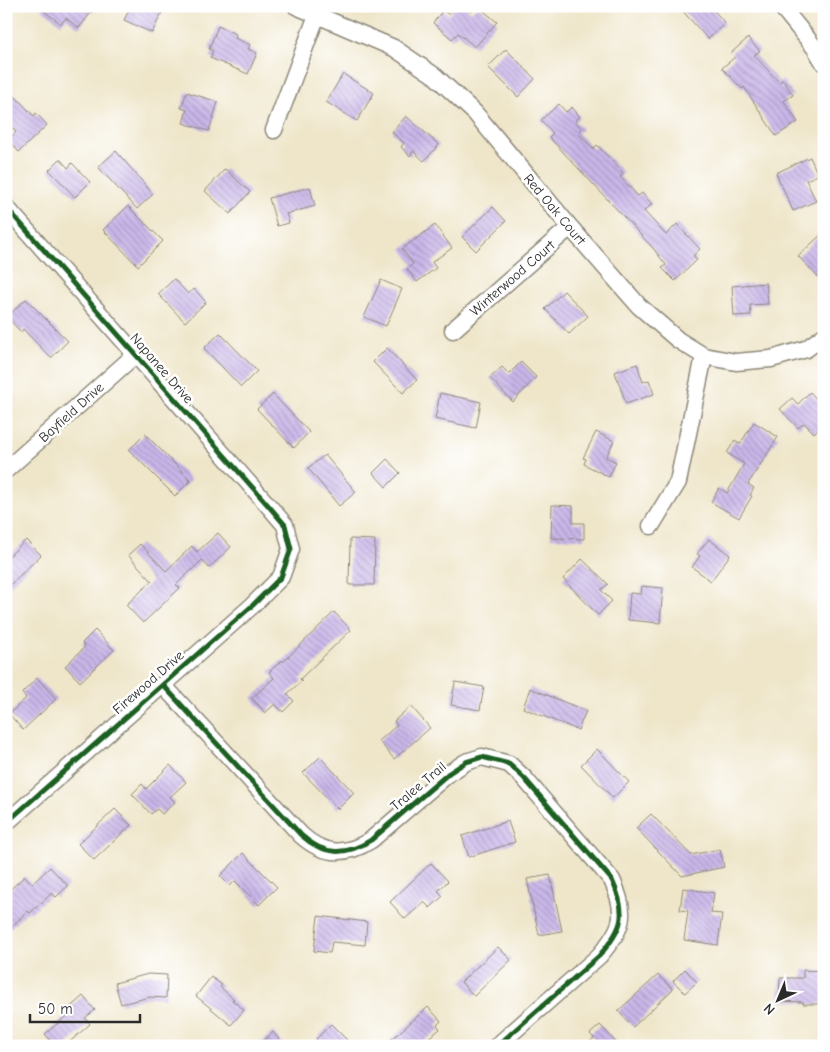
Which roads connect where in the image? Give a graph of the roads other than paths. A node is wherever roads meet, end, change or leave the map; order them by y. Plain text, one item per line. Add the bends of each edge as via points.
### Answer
1 (296, 6) edge
2 (781, 6) edge
3 (317, 15) junction
4 (824, 63) edge
5 (274, 130) dead end
6 (6, 207) edge
7 (570, 227) junction
8 (453, 330) dead end
9 (824, 336) edge
10 (136, 354) junction
11 (704, 356) junction
12 (6, 470) edge
13 (651, 526) dead end
14 (291, 549) joint
15 (163, 685) junction
16 (6, 823) edge
17 (497, 1046) edge

1 - 3 street, Red Oak Court
2 - 4 street
3 - 5 street
3 - 7 street, Red Oak Court via 394,48 435,76 475,113
6 - 10 street, Napanee Drive
7 - 8 street, Winterwood Court
7 - 11 street, Red Oak Court via 639,306 678,340
9 - 11 street, Red Oak Court via 806,349 771,359 736,362
10 - 12 street, Bayfield Drive
10 - 14 street, Napanee Drive via 285,525
11 - 13 street via 678,482
14 - 15 street, Firewood Drive via 281,577
15 - 16 street, Firewood Drive
15 - 17 street, Tralee Trail via 300,836 327,850 349,850 372,840 466,762 482,757 509,764 524,778 612,880 620,897 622,918 613,939 599,956

